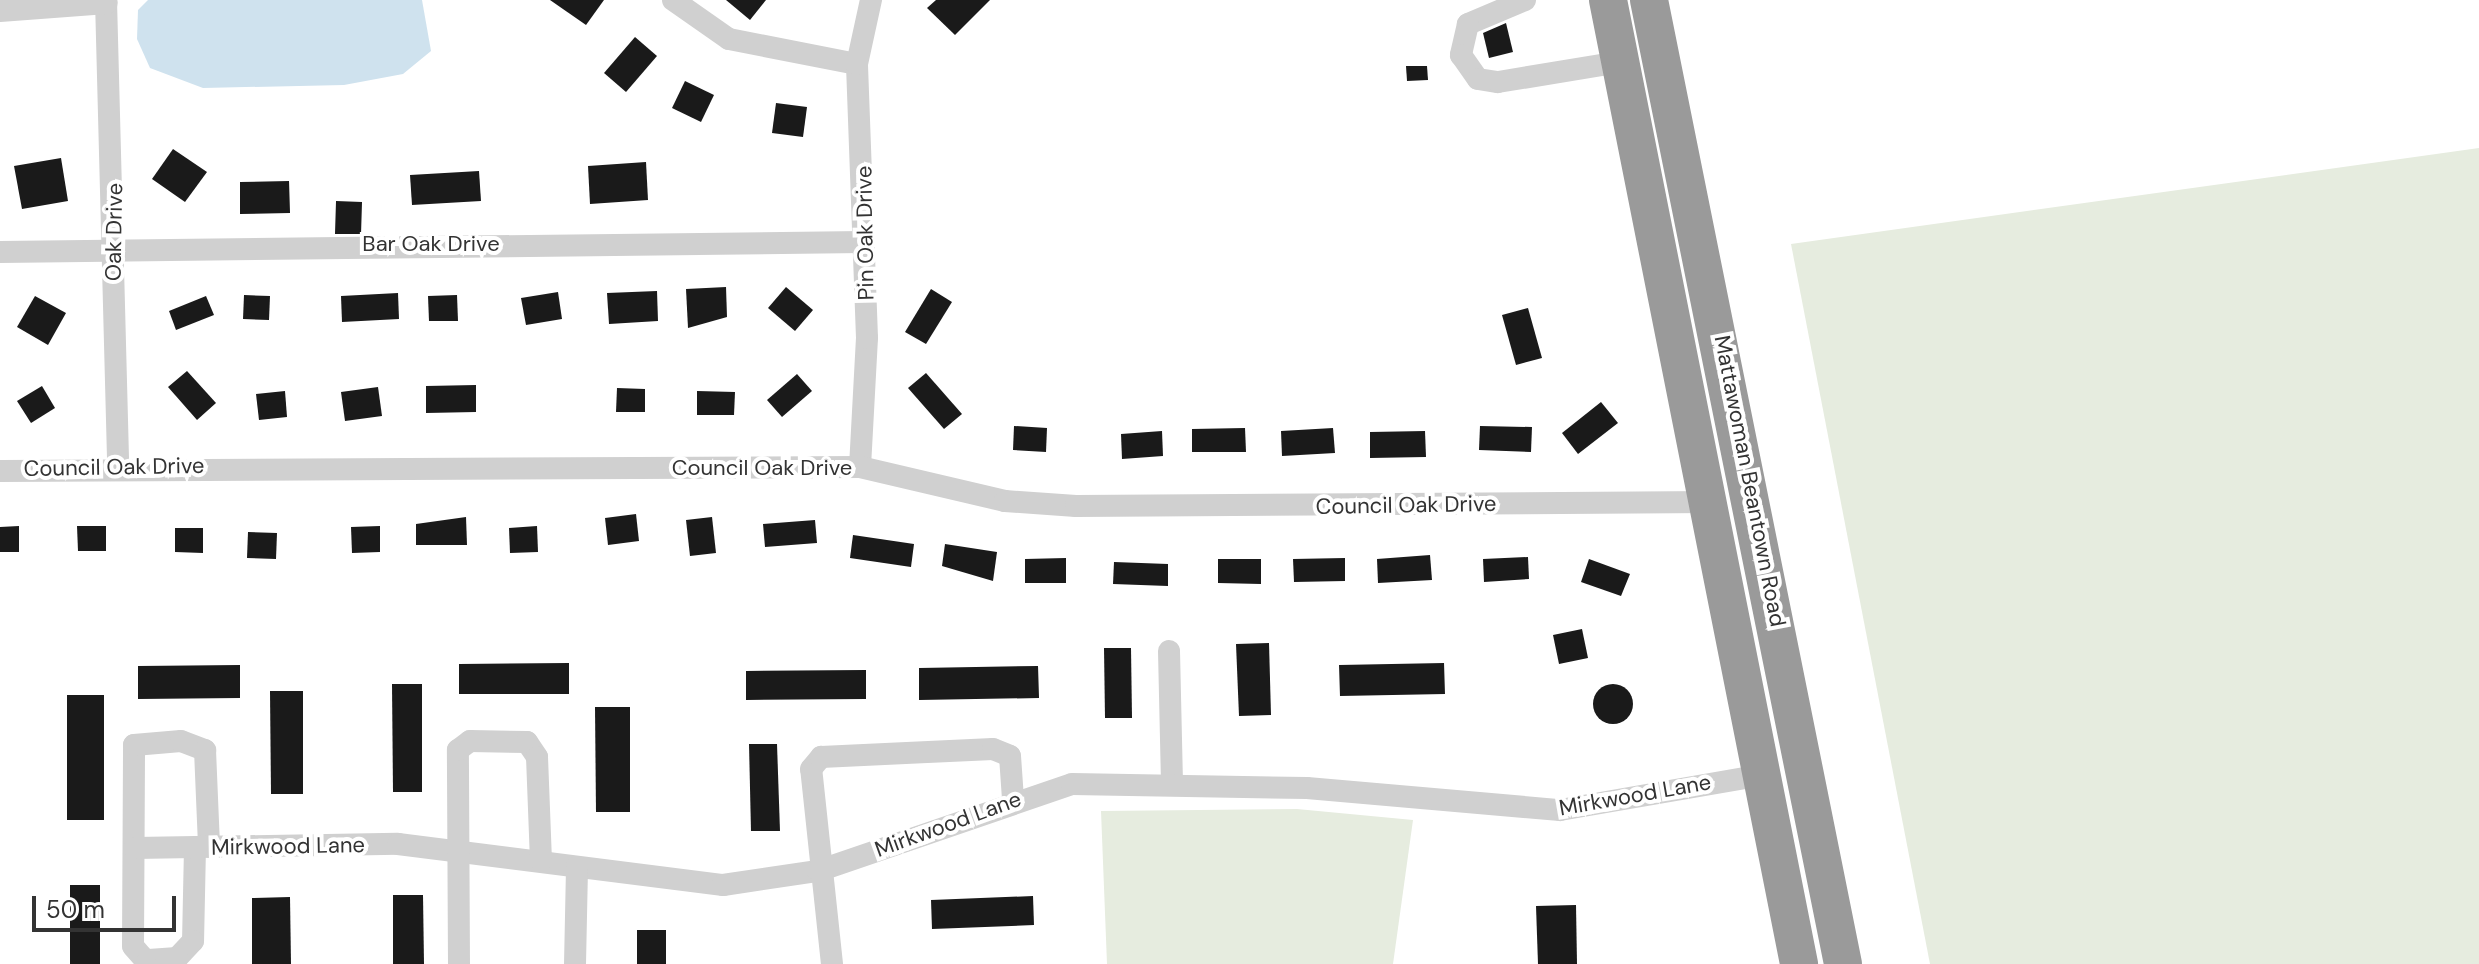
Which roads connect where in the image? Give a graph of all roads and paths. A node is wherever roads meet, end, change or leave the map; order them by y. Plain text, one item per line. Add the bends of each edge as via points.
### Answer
1 (673, 0) edge
2 (871, 0) edge
3 (1525, 0) edge
4 (1608, 0) edge
5 (1628, 0) edge
6 (1649, 0) edge
7 (106, 2) edge
8 (0, 11) edge
9 (1620, 62) junction
10 (857, 64) junction
11 (1679, 125) junction
12 (1650, 203) junction
13 (863, 242) junction
14 (111, 249) junction
15 (0, 252) edge
16 (118, 465) junction
17 (860, 467) junction
18 (0, 471) edge
19 (1712, 502) junction
20 (1169, 651) dead end
21 (1763, 775) junction
22 (1172, 784) junction
23 (1013, 799) junction
24 (202, 847) junction
25 (135, 848) junction
26 (459, 850) junction
27 (541, 860) junction
28 (577, 867) junction
29 (818, 871) junction
30 (1830, 898) junction
31 (459, 964) edge
32 (575, 964) edge
33 (832, 964) edge
34 (1799, 964) edge
35 (1843, 964) edge

1 - 10 street via 729,39
2 - 10 street, Pin Oak Drive
3 - 9 street via 1468,24 1461,55 1478,79 1498,82
4 - 9 highway, Mattawoman Beantown Road
5 - 12 highway via 1660,149
6 - 11 highway, Mattawoman Beantown Road
7 - 8 street
7 - 14 street, Oak Drive
9 - 12 highway, Mattawoman Beantown Road
10 - 13 street, Pin Oak Drive
11 - 19 highway via 1688,249 1723,434
11 - 30 highway, Mattawoman Beantown Road
12 - 19 highway, Mattawoman Beantown Road
13 - 14 street, Bar Oak Drive
13 - 17 street, Pin Oak Drive via 867,338
14 - 15 street, Bar Oak Drive
14 - 16 street, Oak Drive
16 - 17 street, Council Oak Drive
16 - 18 street, Council Oak Drive
17 - 19 street, Council Oak Drive via 1005,501 1076,506
19 - 21 highway, Mattawoman Beantown Road
19 - 30 highway via 1741,527 1803,831
20 - 22 street
21 - 22 street, Mirkwood Lane via 1560,810
21 - 34 highway, Mattawoman Beantown Road
22 - 23 street, Mirkwood Lane via 1095,782
23 - 29 street, Mirkwood Lane
23 - 29 street via 1010,756 993,749 830,755 811,769
24 - 25 street, Mirkwood Lane
24 - 25 street via 189,951 145,960 133,946
24 - 25 street via 205,750 175,741 134,745
24 - 26 street, Mirkwood Lane
26 - 27 street, Mirkwood Lane
26 - 27 street via 458,750 470,741 527,742 537,757
26 - 31 street
27 - 28 street, Mirkwood Lane
28 - 29 street, Mirkwood Lane via 723,885
28 - 32 street
29 - 33 street
30 - 35 highway, Mattawoman Beantown Road

